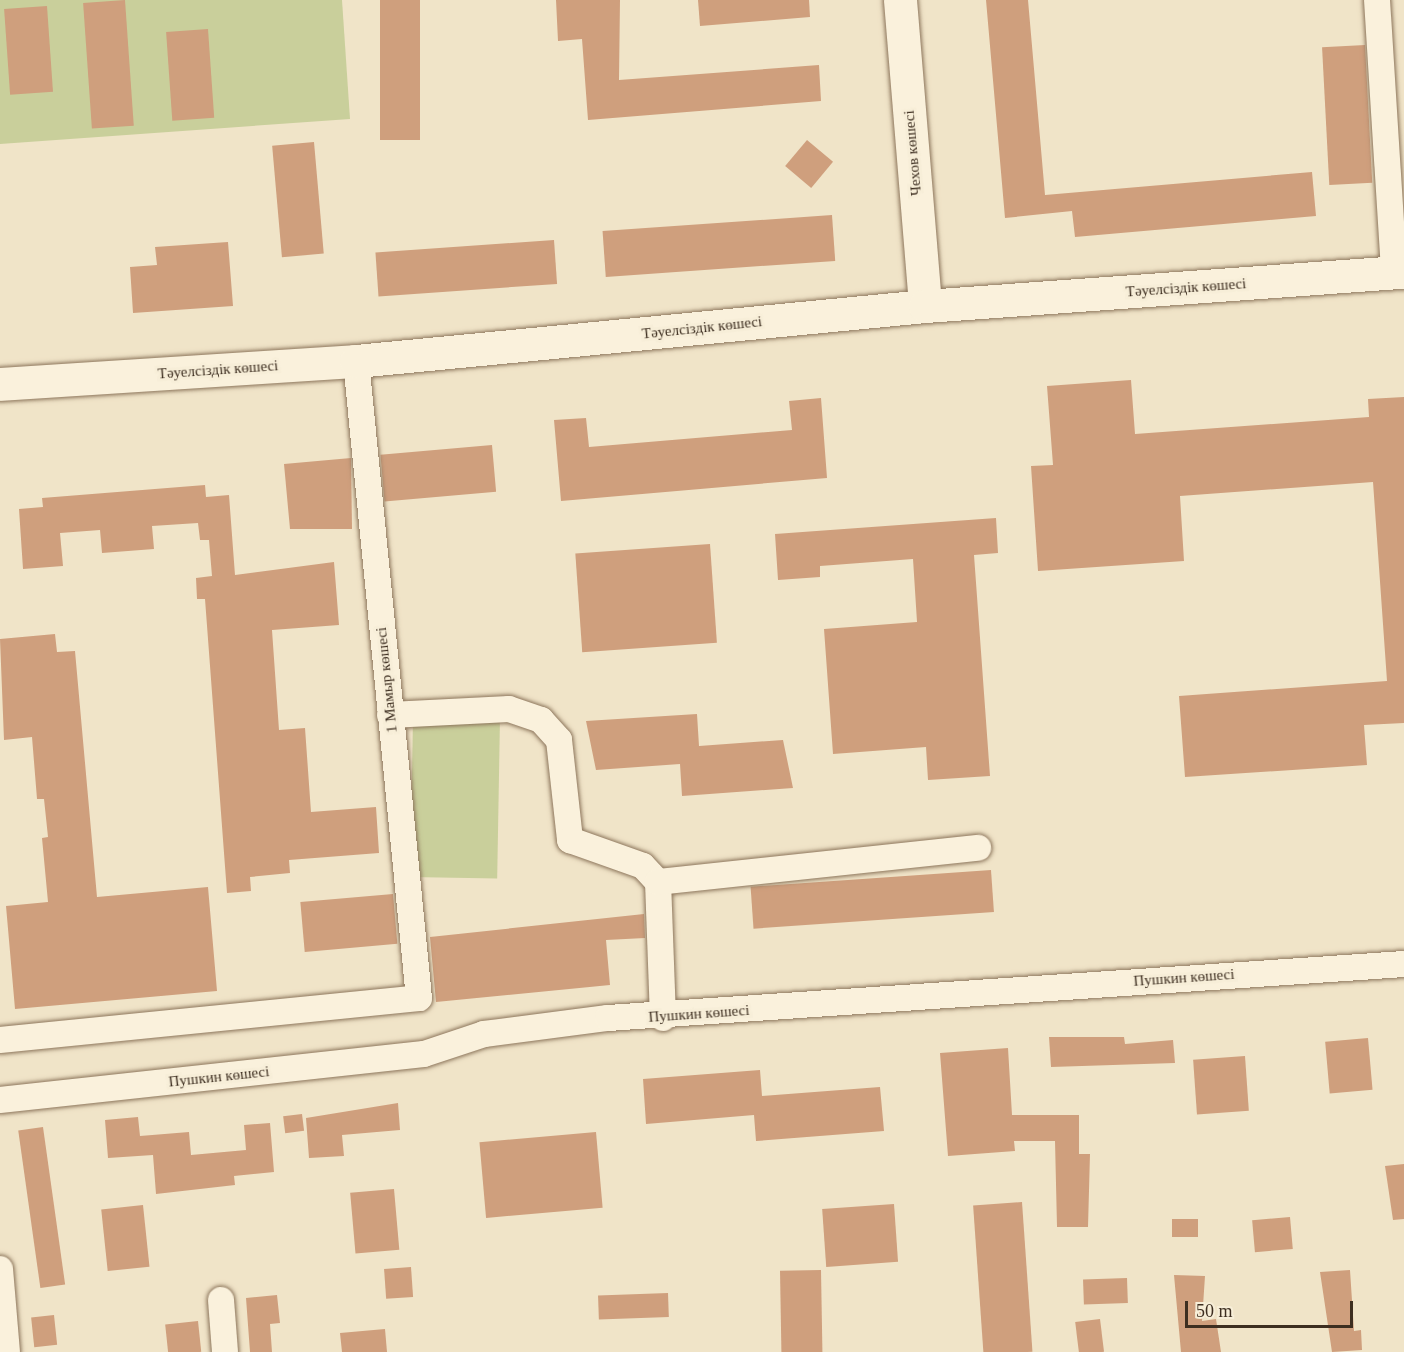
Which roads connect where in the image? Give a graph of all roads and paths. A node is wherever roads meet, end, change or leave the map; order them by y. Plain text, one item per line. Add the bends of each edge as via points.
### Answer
1 (900, 0) edge
2 (1377, 0) edge
3 (1399, 272) edge
4 (925, 306) junction
5 (356, 361) junction
6 (0, 384) edge
7 (390, 715) junction
8 (978, 848) dead end
9 (658, 882) junction
10 (1404, 964) edge
11 (663, 1018) junction
12 (0, 1040) edge
13 (0, 1100) edge
14 (0, 1269) edge
15 (221, 1300) dead end
16 (7, 1352) edge
17 (225, 1352) edge

1 - 4 main road, Чехов көшесі
2 - 3 street
3 - 4 main road, Тәуелсіздік көшесі
4 - 5 main road, Тәуелсіздік көшесі
5 - 6 main road, Тәуелсіздік көшесі
5 - 7 street, 1 Мамыр көшесі
7 - 9 street via 510,709 541,720 559,740 570,840 643,866
7 - 12 street, 1 Мамыр көшесі via 419,998
8 - 9 street
9 - 11 street
10 - 11 street, Пушкин көшесі
11 - 13 street, Пушкин көшесі via 484,1034 424,1054
14 - 16 street
15 - 17 street

